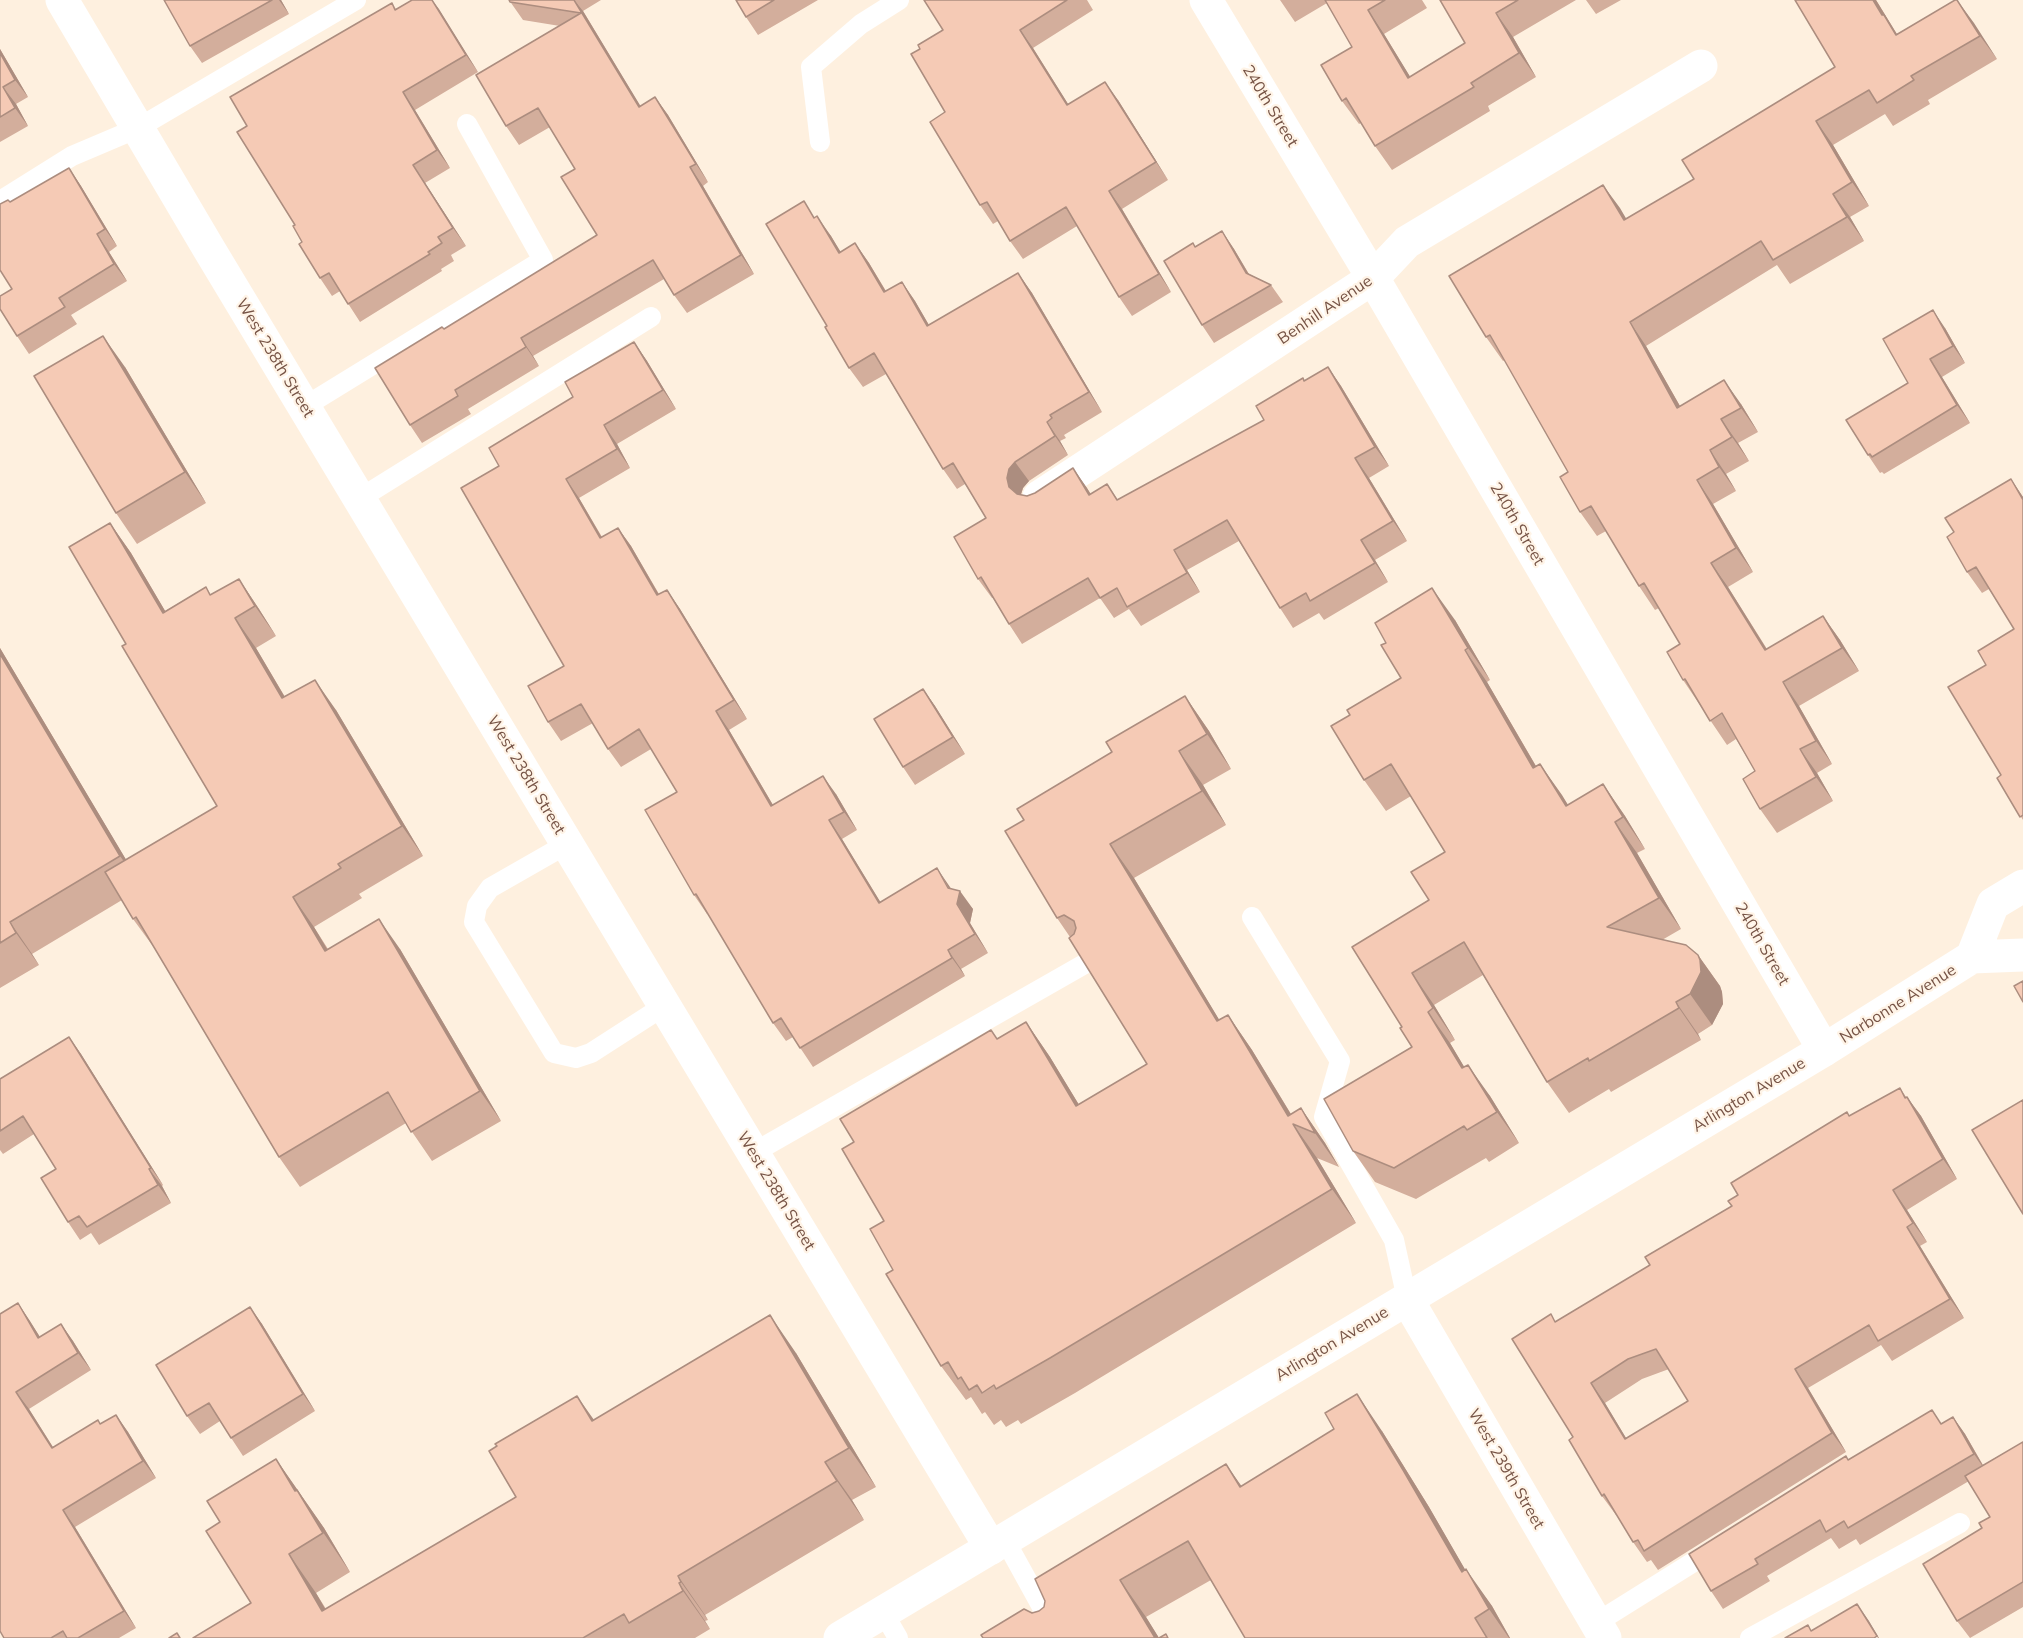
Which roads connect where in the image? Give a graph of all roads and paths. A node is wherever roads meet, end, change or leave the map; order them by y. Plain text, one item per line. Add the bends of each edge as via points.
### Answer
1 (62, 0) edge
2 (356, 0) edge
3 (899, 0) edge
4 (1206, 0) edge
5 (1701, 66) dead end
6 (467, 124) dead end
7 (138, 128) junction
8 (820, 142) dead end
9 (0, 201) edge
10 (1373, 279) junction
11 (651, 317) dead end
12 (304, 406) junction
13 (1039, 497) edge
14 (359, 499) junction
15 (567, 844) junction
16 (2023, 886) edge
17 (1252, 917) dead end
18 (2023, 955) edge
19 (1972, 957) junction
20 (1088, 962) edge
21 (664, 1006) junction
22 (1824, 1050) junction
23 (753, 1153) junction
24 (1407, 1299) junction
25 (1960, 1523) dead end
26 (1727, 1541) edge
27 (998, 1544) junction
28 (891, 1625) edge
29 (1601, 1630) edge
30 (840, 1638) edge
31 (1059, 1638) edge
32 (1750, 1638) edge

1 - 7 street, West 238th Street
2 - 7 lane
3 - 8 lane via 861,24 811,67
4 - 10 street, 240th Street
5 - 10 street, Benhill Avenue via 1407,242
6 - 12 lane via 543,260
7 - 9 lane via 72,156
7 - 12 street, West 238th Street
10 - 13 street, Benhill Avenue
10 - 22 street, 240th Street
11 - 14 lane
12 - 14 street, West 238th Street
14 - 15 street, West 238th Street
15 - 21 street, West 238th Street
15 - 21 lane via 490,888 477,906 474,922 554,1053 576,1058 591,1053
16 - 19 street, Narbonne Avenue via 1993,904
17 - 24 lane via 1340,1060 1324,1117 1394,1239
18 - 19 street, Narbonne Avenue
19 - 22 street, Narbonne Avenue
20 - 23 lane
21 - 23 street, West 238th Street
22 - 24 street, Arlington Avenue
23 - 27 street, West 238th Street
24 - 27 street, Arlington Avenue
24 - 29 street, West 239th Street
25 - 32 lane
26 - 29 lane
27 - 28 street, Arlington Avenue
27 - 31 lane
28 - 30 street, Arlington Avenue

